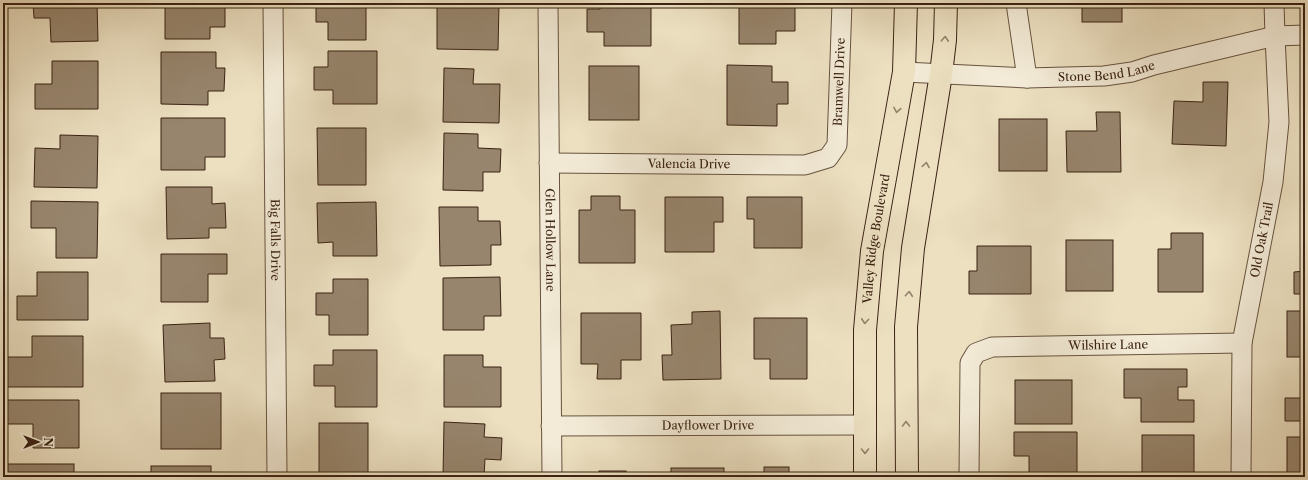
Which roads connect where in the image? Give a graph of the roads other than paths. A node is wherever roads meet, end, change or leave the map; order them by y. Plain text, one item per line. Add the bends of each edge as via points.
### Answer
1 (273, 3) edge
2 (548, 3) edge
3 (842, 3) edge
4 (906, 3) edge
5 (946, 3) edge
6 (1016, 3) edge
7 (1274, 3) edge
8 (1305, 35) edge
9 (1275, 36) junction
10 (904, 72) junction
11 (941, 74) junction
12 (1027, 78) junction
13 (828, 158) joint
14 (549, 163) junction
15 (1242, 343) junction
16 (865, 425) junction
17 (551, 426) junction
18 (277, 477) edge
19 (552, 477) edge
20 (864, 477) edge
21 (907, 477) edge
22 (969, 477) edge
23 (1241, 477) edge

1 - 18 street, Big Falls Drive
2 - 14 street, Glen Hollow Lane
3 - 13 street, Bramwell Drive via 837,144
4 - 10 main road, Valley Ridge Boulevard
11 -> 5 main road
6 - 12 street
7 - 9 street, Old Oak Trail
8 - 9 street, Stone Bend Lane
9 - 12 street, Stone Bend Lane via 1132,72 1104,76
9 - 15 street, Old Oak Trail via 1279,122 1273,182
10 - 11 street, Stone Bend Lane
10 -> 16 main road, Valley Ridge Boulevard via 872,251 865,330
11 - 12 street, Stone Bend Lane
21 -> 11 main road via 906,327 913,248
13 - 14 street, Valencia Drive via 805,165
14 - 17 street, Glen Hollow Lane
15 - 22 street, Wilshire Lane via 992,347 976,353 970,363
15 - 23 street, Old Oak Trail
16 - 17 street, Dayflower Drive
16 -> 20 main road, Valley Ridge Boulevard
17 - 19 street, Glen Hollow Lane

